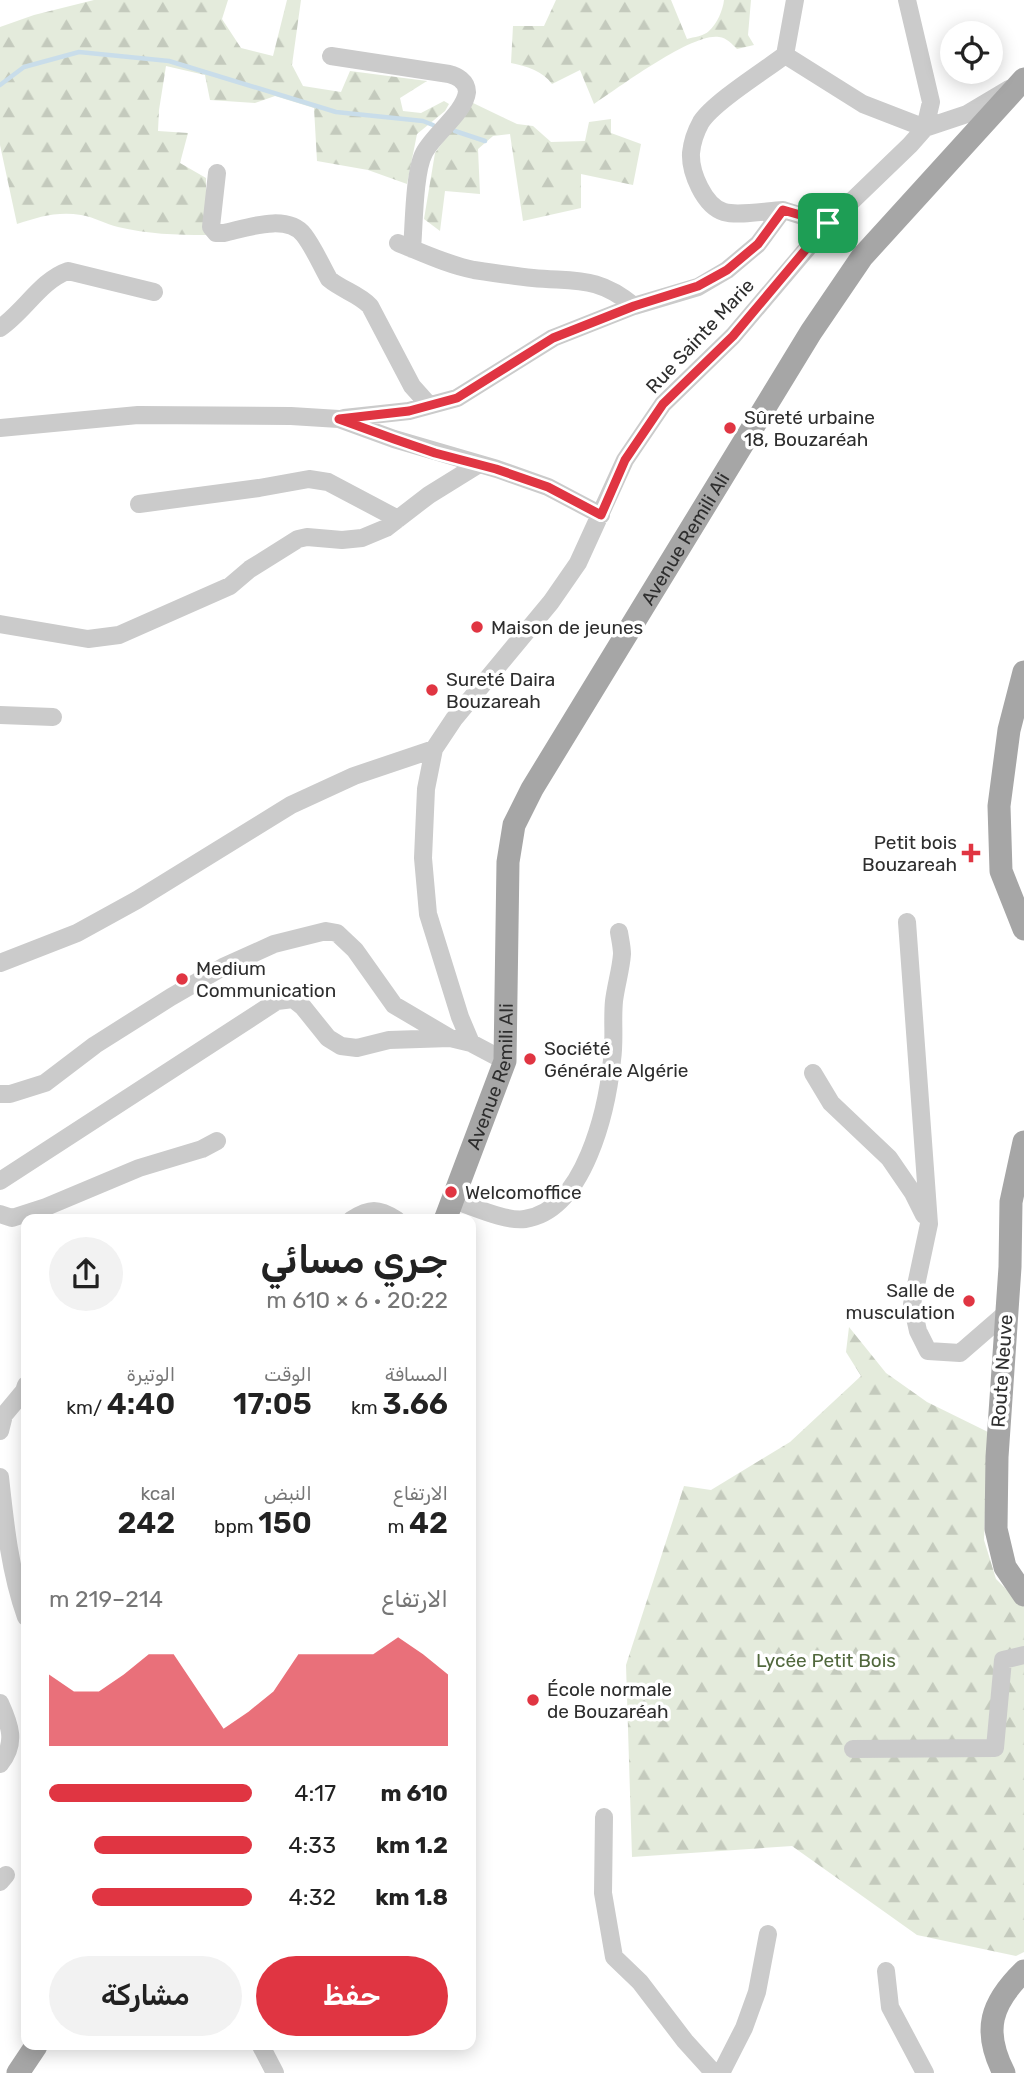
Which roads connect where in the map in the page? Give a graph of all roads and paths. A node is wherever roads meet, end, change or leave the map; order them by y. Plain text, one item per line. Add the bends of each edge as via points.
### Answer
1 (795, 0) edge
2 (907, 0) edge
3 (785, 55) junction
4 (331, 56) dead end
5 (1023, 81) edge
6 (925, 128) junction
7 (217, 173) dead end
8 (783, 210) junction
9 (828, 223) junction
10 (153, 292) dead end
11 (634, 306) junction
12 (0, 328) edge
13 (429, 405) junction
14 (339, 419) junction
15 (0, 428) edge
16 (479, 464) junction
17 (139, 504) dead end
18 (601, 515) junction
19 (398, 519) junction
20 (0, 624) edge
21 (1024, 672) edge
22 (0, 715) edge
23 (53, 717) dead end
24 (434, 749) junction
25 (907, 922) dead end
26 (1024, 929) edge
27 (619, 932) dead end
28 (0, 963) edge
29 (450, 1038) junction
30 (471, 1043) junction
31 (505, 1061) junction
32 (813, 1073) dead end
33 (0, 1094) edge
34 (217, 1141) dead end
35 (1024, 1142) edge
36 (0, 1181) edge
37 (449, 1210) edge
38 (0, 1214) edge
39 (24, 1214) edge
40 (362, 1214) edge
41 (388, 1214) edge
42 (21, 1215) edge
43 (929, 1224) junction
44 (1017, 1266) edge
45 (1006, 1314) junction
46 (21, 1395) edge
47 (0, 1431) edge
48 (0, 1477) edge
49 (1024, 1595) edge
50 (21, 1603) edge
51 (1024, 1655) edge
52 (0, 1703) edge
53 (853, 1749) dead end
54 (0, 1764) edge
55 (604, 1817) dead end
56 (768, 1934) dead end
57 (886, 1971) dead end
58 (1024, 1971) edge
59 (33, 2050) edge
60 (263, 2050) edge
61 (18, 2073) edge
62 (275, 2073) edge
63 (714, 2073) edge
64 (721, 2073) edge
65 (925, 2073) edge
66 (1004, 2073) edge

1 - 3 street
2 - 6 street via 931,102
3 - 6 street via 863,104
3 - 8 street via 712,109 701,122 691,153 698,182 715,209 727,213
4 - 11 street via 449,74 465,85 461,105 421,160 405,246 459,267 596,284
5 - 6 street, Rue Sainte Marie via 967,114
5 - 31 main road, Avenue Remili Ali via 862,257 811,332 532,789 514,825 508,862
6 - 9 street, Rue Sainte Marie
7 - 13 street via 211,227 216,233 278,223 303,233 329,279 370,306 412,386
8 - 9 street
8 - 11 street via 758,244 727,270 698,286
9 - 18 street, Rue Sainte Marie via 733,336 663,404 625,460
10 - 12 street via 68,271 56,275
11 - 13 street via 553,338 457,398
13 - 14 street
14 - 15 street via 138,415
14 - 16 street
16 - 18 street via 548,487
16 - 19 street
17 - 19 street via 309,479 328,482
18 - 24 street, Rue Sainte Marie via 578,563 551,602
19 - 20 street via 362,538 298,539 230,586 119,635 88,639
21 - 26 main road via 1009,730 999,806 1001,871
22 - 23 street
24 - 28 street via 354,776 291,805 77,933
24 - 30 street, Rue Sainte Marie via 426,789 423,858 428,914
25 - 43 street
27 - 37 street via 622,953 612,1060 600,1124 578,1177 546,1211 525,1219
29 - 30 street
29 - 33 street via 394,1005 355,950 337,933 326,931 274,944 223,967 94,1045 45,1083
29 - 36 street via 389,1040 357,1048 341,1045 328,1038 293,999 277,1001
30 - 31 street
31 - 37 main road, Avenue Remili Ali
32 - 43 street via 831,1104 889,1158
34 - 39 street
35 - 44 main road, Route Neuve via 1011,1202
38 - 42 street
40 - 41 street via 370,1210
43 - 45 street via 912,1304 928,1350 960,1353
44 - 45 main road, Route Neuve
45 - 49 main road, Route Neuve via 996,1529 1005,1566
46 - 47 street via 4,1415
48 - 50 street
51 - 53 street via 1003,1660 995,1748
52 - 54 street via 10,1726 10,1744
55 - 63 street via 603,1893 614,1956
56 - 64 street via 758,1992
57 - 65 street via 890,2007
58 - 66 main road via 996,2007 992,2030 995,2056
59 - 61 main road
60 - 62 street

